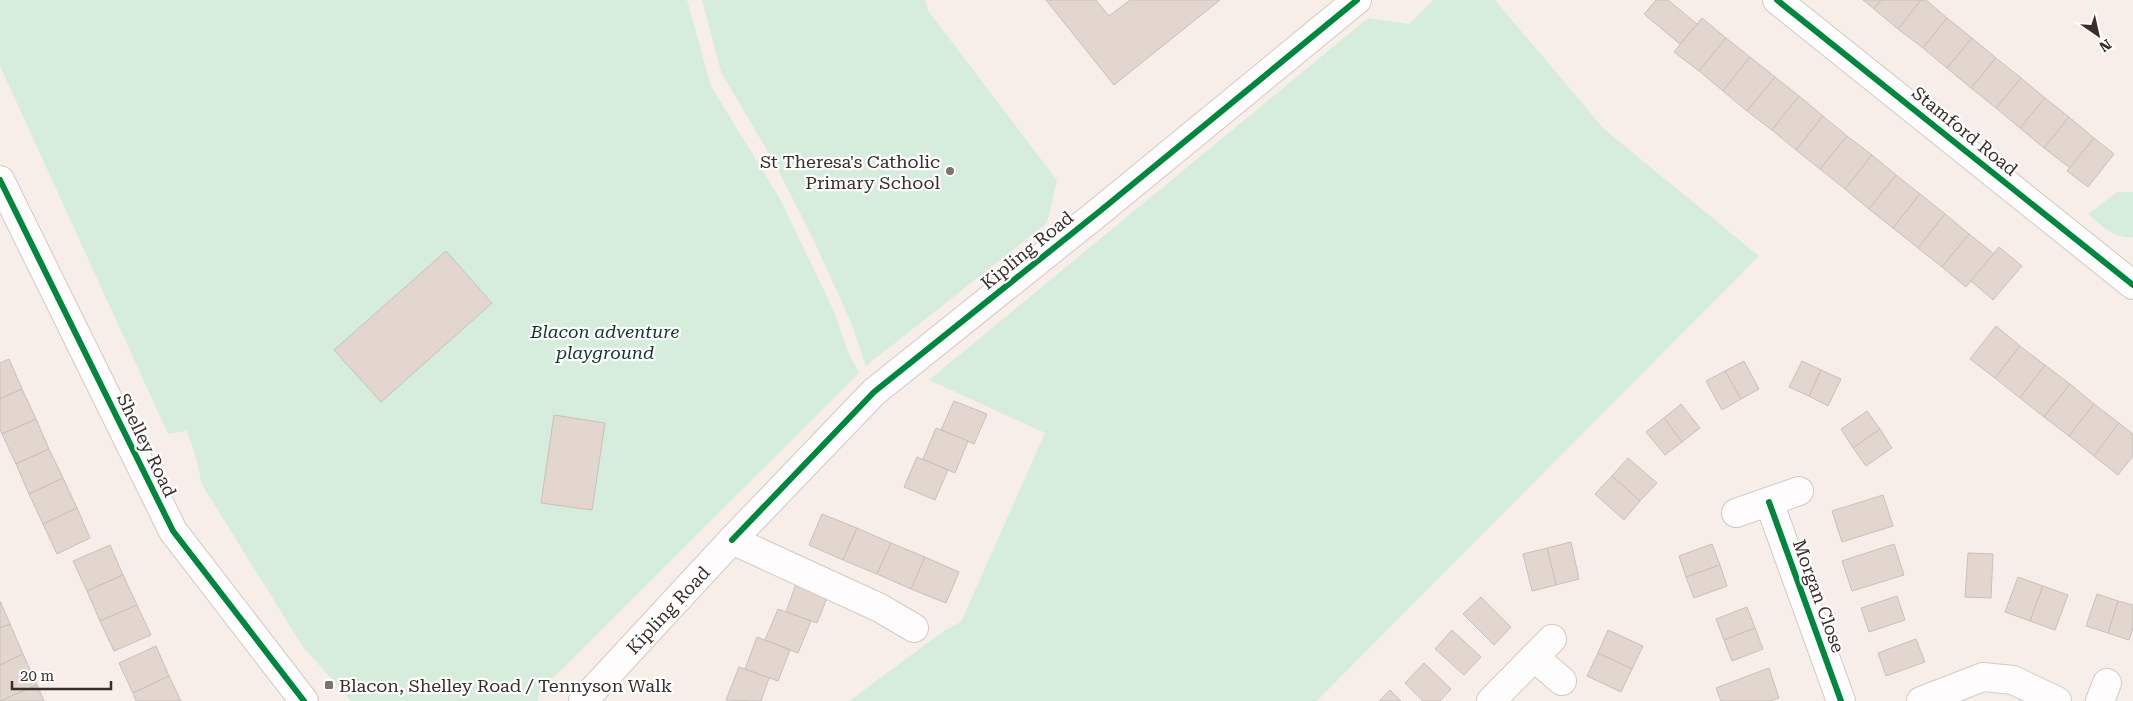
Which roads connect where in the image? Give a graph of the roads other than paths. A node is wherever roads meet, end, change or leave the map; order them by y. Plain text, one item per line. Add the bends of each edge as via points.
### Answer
1 (1356, 0) edge
2 (1778, 0) edge
3 (0, 182) edge
4 (2133, 284) edge
5 (1799, 491) dead end
6 (1768, 502) junction
7 (1736, 513) dead end
8 (732, 540) junction
9 (914, 628) dead end
10 (1562, 681) dead end
11 (304, 701) edge
12 (583, 701) edge
13 (1491, 701) edge
14 (1841, 701) edge
15 (1921, 701) edge
16 (2057, 701) edge

1 - 8 street, Kipling Road via 874,392
2 - 4 street, Stamford Road
3 - 11 street, Shelley Road via 173,531
5 - 6 street
6 - 7 street
6 - 14 street, Morgan Close
8 - 9 street via 880,608
8 - 12 street, Kipling Road
10 - 13 street via 1543,648
15 - 16 street via 1983,677 2013,680

